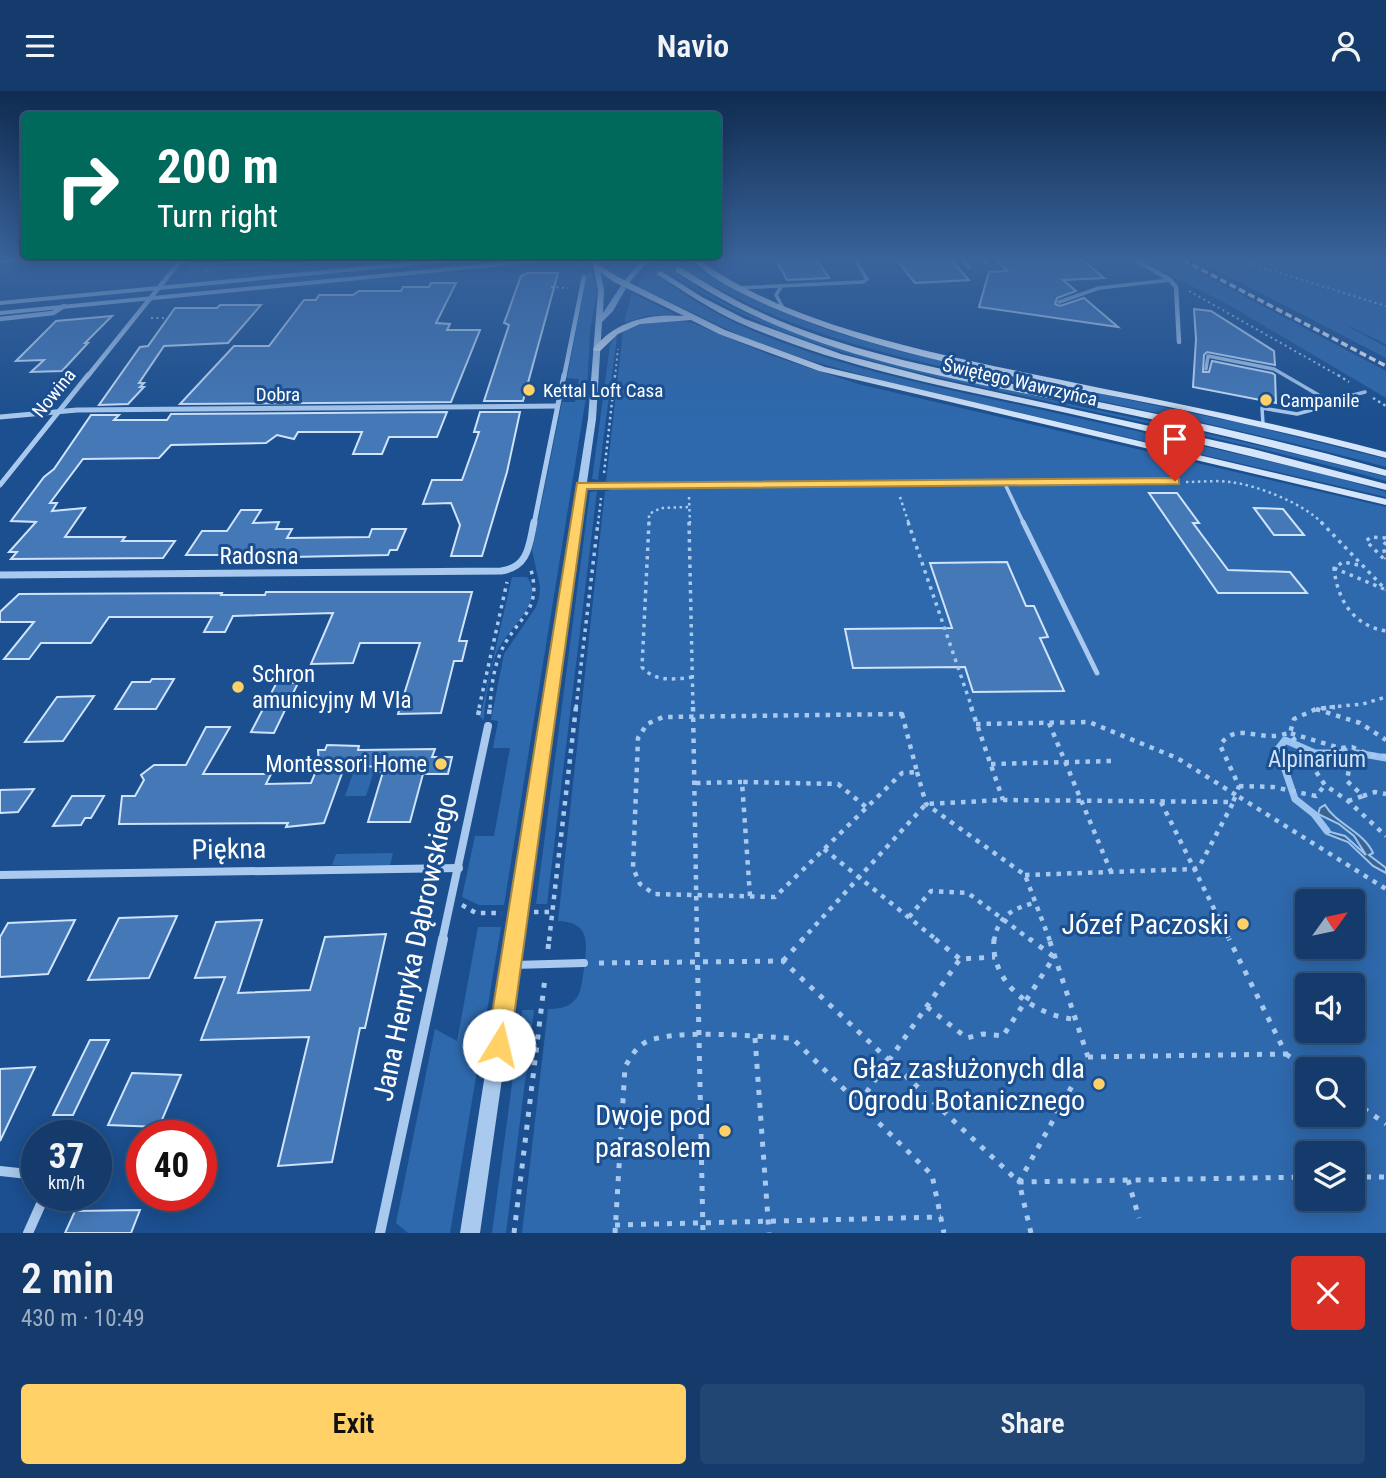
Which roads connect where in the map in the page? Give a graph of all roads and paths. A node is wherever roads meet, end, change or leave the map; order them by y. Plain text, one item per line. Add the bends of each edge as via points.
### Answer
1 (54, 313) edge
2 (138, 313) edge
3 (576, 313) edge
4 (599, 313) edge
5 (607, 313) edge
6 (684, 313) edge
7 (730, 313) edge
8 (760, 313) edge
9 (797, 313) edge
10 (1177, 313) edge
11 (1232, 313) edge
12 (168, 317) dead end
13 (0, 319) edge
14 (151, 319) dead end
15 (600, 320) junction
16 (702, 322) junction
17 (1179, 342) dead end
18 (619, 345) dead end
19 (597, 349) junction
20 (1206, 369) dead end
21 (1365, 392) junction
22 (1330, 401) junction
23 (1386, 406) edge
24 (557, 407) junction
25 (60, 410) junction
26 (0, 417) edge
27 (1263, 425) junction
28 (1386, 455) edge
29 (1386, 473) edge
30 (1175, 481) joint
31 (1005, 484) junction
32 (0, 485) edge
33 (582, 485) junction
34 (602, 485) junction
35 (897, 485) junction
36 (689, 486) junction
37 (1386, 487) edge
38 (1386, 502) edge
39 (690, 507) junction
40 (1386, 540) edge
41 (526, 558) junction
42 (1386, 561) edge
43 (1360, 565) junction
44 (1334, 568) junction
45 (0, 575) edge
46 (1386, 590) edge
47 (1386, 631) edge
48 (1097, 673) dead end
49 (694, 677) junction
50 (1386, 697) edge
51 (1316, 709) junction
52 (695, 716) junction
53 (1049, 723) junction
54 (976, 724) junction
55 (488, 726) joint
56 (1290, 733) junction
57 (1386, 740) edge
58 (1365, 755) junction
59 (1386, 758) edge
60 (1111, 761) dead end
61 (1067, 762) junction
62 (990, 764) junction
63 (918, 772) junction
64 (742, 782) junction
65 (696, 783) junction
66 (1325, 785) junction
67 (1239, 786) junction
68 (1386, 794) edge
69 (1236, 795) junction
70 (1363, 796) junction
71 (1082, 799) junction
72 (1003, 800) junction
73 (1348, 801) junction
74 (1161, 802) junction
75 (1233, 802) junction
76 (926, 804) junction
77 (866, 808) junction
78 (1386, 836) edge
79 (824, 849) junction
80 (459, 868) junction
81 (1194, 869) junction
82 (1111, 872) junction
83 (0, 875) edge
84 (1025, 875) junction
85 (858, 876) junction
86 (1386, 889) edge
87 (698, 895) junction
88 (750, 896) junction
89 (1037, 902) junction
90 (461, 904) dead end
91 (503, 912) dead end
92 (534, 912) dead end
93 (553, 912) junction
94 (909, 917) junction
95 (1001, 918) junction
96 (995, 957) junction
97 (1054, 957) junction
98 (960, 959) junction
99 (783, 961) junction
100 (584, 963) joint
101 (546, 964) junction
102 (699, 964) junction
103 (511, 965) junction
104 (1026, 1002) junction
105 (927, 1007) junction
106 (1073, 1019) junction
107 (699, 1037) junction
108 (755, 1038) junction
109 (1286, 1054) junction
110 (1088, 1057) junction
111 (889, 1060) junction
112 (1295, 1060) edge
113 (859, 1103) junction
114 (1365, 1109) edge
115 (1386, 1124) edge
116 (0, 1171) edge
117 (21, 1173) edge
118 (1295, 1177) edge
119 (1365, 1177) edge
120 (1386, 1177) edge
121 (1128, 1179) junction
122 (1019, 1182) junction
123 (37, 1211) edge
124 (941, 1217) junction
125 (1139, 1218) dead end
126 (768, 1222) junction
127 (702, 1224) junction
128 (615, 1225) junction
129 (28, 1233) edge
130 (380, 1233) edge
131 (470, 1233) edge
132 (514, 1233) edge
133 (615, 1233) edge
134 (703, 1233) edge
135 (769, 1233) edge
136 (944, 1233) edge
137 (1031, 1233) edge

1 - 13 street
2 - 25 street, Nowina
3 - 24 street
4 - 15 street
5 - 15 street
6 - 16 main road
7 - 37 main road, Świętego Wawrzyńca via 862,362 1263,454
8 - 29 main road, Świętego Wawrzyńca via 870,353 1252,438
9 - 27 main road via 911,350
10 - 17 street
11 - 21 path
12 - 14 path
15 - 19 street
16 - 19 main road via 650,319 611,334
16 - 38 main road via 756,346 853,378
18 - 34 path
19 - 33 street
20 - 22 lane via 1208,356 1274,369
21 - 22 lane
21 - 23 path
22 - 27 lane via 1334,404 1297,414 1262,408
24 - 25 street, Dobra
24 - 41 street
25 - 26 street, Dobra
25 - 32 street, Nowina
27 - 28 main road
30 - 31 lane
30 - 43 path via 1230,482 1312,512
31 - 35 lane
31 - 48 lane
33 - 34 lane
33 - 103 street
34 - 36 lane
34 - 93 path
35 - 36 lane
35 - 54 path
36 - 39 path
39 - 49 path
39 - 49 path via 661,508 649,514 642,667 657,678
40 - 42 path
40 - 42 path via 1371,537 1366,541
41 - 45 street, Radosna via 517,567 489,572
41 - 55 path via 536,597 500,654
43 - 44 path via 1343,562
43 - 46 path
44 - 46 path
44 - 47 path via 1334,583 1357,620 1374,631
49 - 52 path
50 - 51 path via 1372,704
51 - 56 path via 1294,719
51 - 57 path via 1326,716 1367,725
52 - 63 path via 902,714
52 - 65 path
52 - 87 path via 655,719 640,731 633,868 644,889 654,894
53 - 54 path
53 - 61 path
53 - 69 path via 1089,723 1177,758
54 - 62 path
55 - 80 street, Jana Henryka Dąbrowskiego
56 - 58 path via 1340,748 1352,747
56 - 66 path
56 - 67 path via 1272,736 1235,731 1225,737 1220,745
58 - 59 path
58 - 70 path via 1351,756 1346,778
60 - 61 path
61 - 62 path
61 - 71 path
62 - 72 path
63 - 76 path
63 - 77 path via 902,773
64 - 65 path
64 - 77 path via 838,784
64 - 88 path
65 - 87 path
66 - 67 path via 1315,796
66 - 73 path
67 - 69 path
68 - 70 path
69 - 75 path
69 - 86 path
70 - 73 path
71 - 72 path
71 - 74 path
71 - 82 path
72 - 76 path
73 - 78 path
74 - 75 path
74 - 81 path
75 - 81 path
76 - 84 path
76 - 85 path
77 - 79 path
79 - 85 path
79 - 88 path via 775,897
80 - 83 street, Piękna
80 - 130 street, Jana Henryka Dąbrowskiego
81 - 82 path
81 - 109 path
82 - 84 path
84 - 89 path
85 - 94 path
85 - 99 path
87 - 88 path
87 - 102 path
89 - 95 path via 1010,909
89 - 97 path
90 - 91 path via 476,913
92 - 93 path
93 - 101 path
94 - 95 path via 931,891 962,891
94 - 98 path
95 - 96 path via 993,943
95 - 97 path
96 - 98 path
96 - 104 path via 1012,989
97 - 104 path
97 - 106 path
98 - 105 path
99 - 102 path
99 - 111 path
100 - 101 lane
100 - 102 path
101 - 103 lane
101 - 132 path
102 - 107 path
103 - 131 street
104 - 105 path via 999,1038 983,1034 967,1038
104 - 106 path via 1057,1017
105 - 111 path
106 - 110 path
107 - 108 path
107 - 127 path
107 - 128 path via 647,1041 625,1067
108 - 113 path via 792,1038
108 - 126 path
109 - 110 path
109 - 112 path
110 - 122 path
111 - 113 path
111 - 122 path
113 - 124 path via 932,1175
114 - 115 path
116 - 117 street
118 - 121 path
119 - 120 path
121 - 122 path
121 - 125 path
122 - 137 path
123 - 129 street
124 - 126 path
124 - 136 path
126 - 127 path
126 - 135 path
127 - 128 path
127 - 134 path
128 - 133 path

